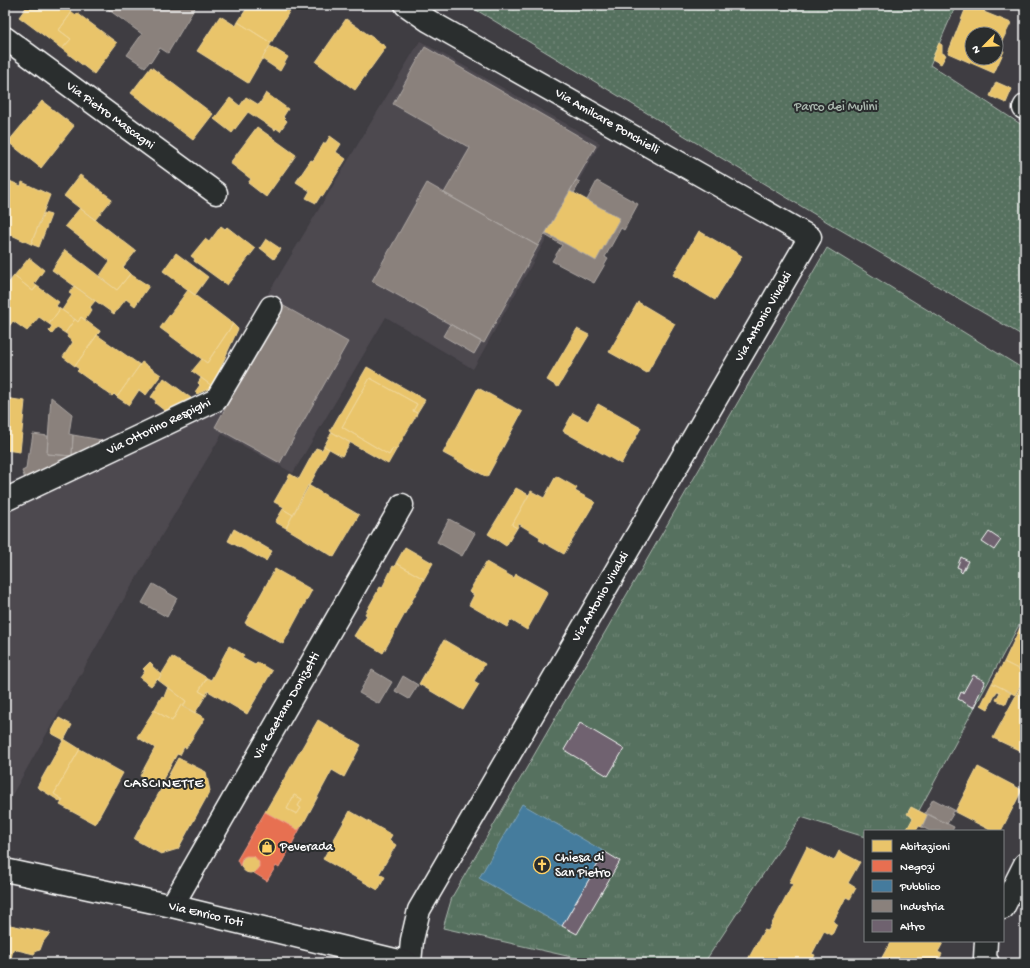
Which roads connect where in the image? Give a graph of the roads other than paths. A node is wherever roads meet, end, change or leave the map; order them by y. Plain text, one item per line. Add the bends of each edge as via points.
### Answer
1 (406, 5) edge
2 (5, 38) edge
3 (216, 193) dead end
4 (810, 237) joint
5 (271, 307) dead end
6 (5, 500) edge
7 (402, 505) dead end
8 (1025, 864) edge
9 (5, 870) edge
10 (172, 906) junction
11 (1004, 906) edge
12 (986, 942) edge
13 (408, 963) edge
14 (988, 963) edge

1 - 4 street, Via Amilcare Ponchielli via 429,21
2 - 3 street, Via Pietro Mascagni
4 - 13 street, Via Antonio Vivaldi via 419,910
5 - 6 street, Via Ottorino Respighi via 216,400
7 - 10 street, Via Gaetano Donizetti
8 - 11 street
9 - 10 street, Via Enrico Toti
10 - 13 street, Via Enrico Toti
12 - 14 street via 985,958

